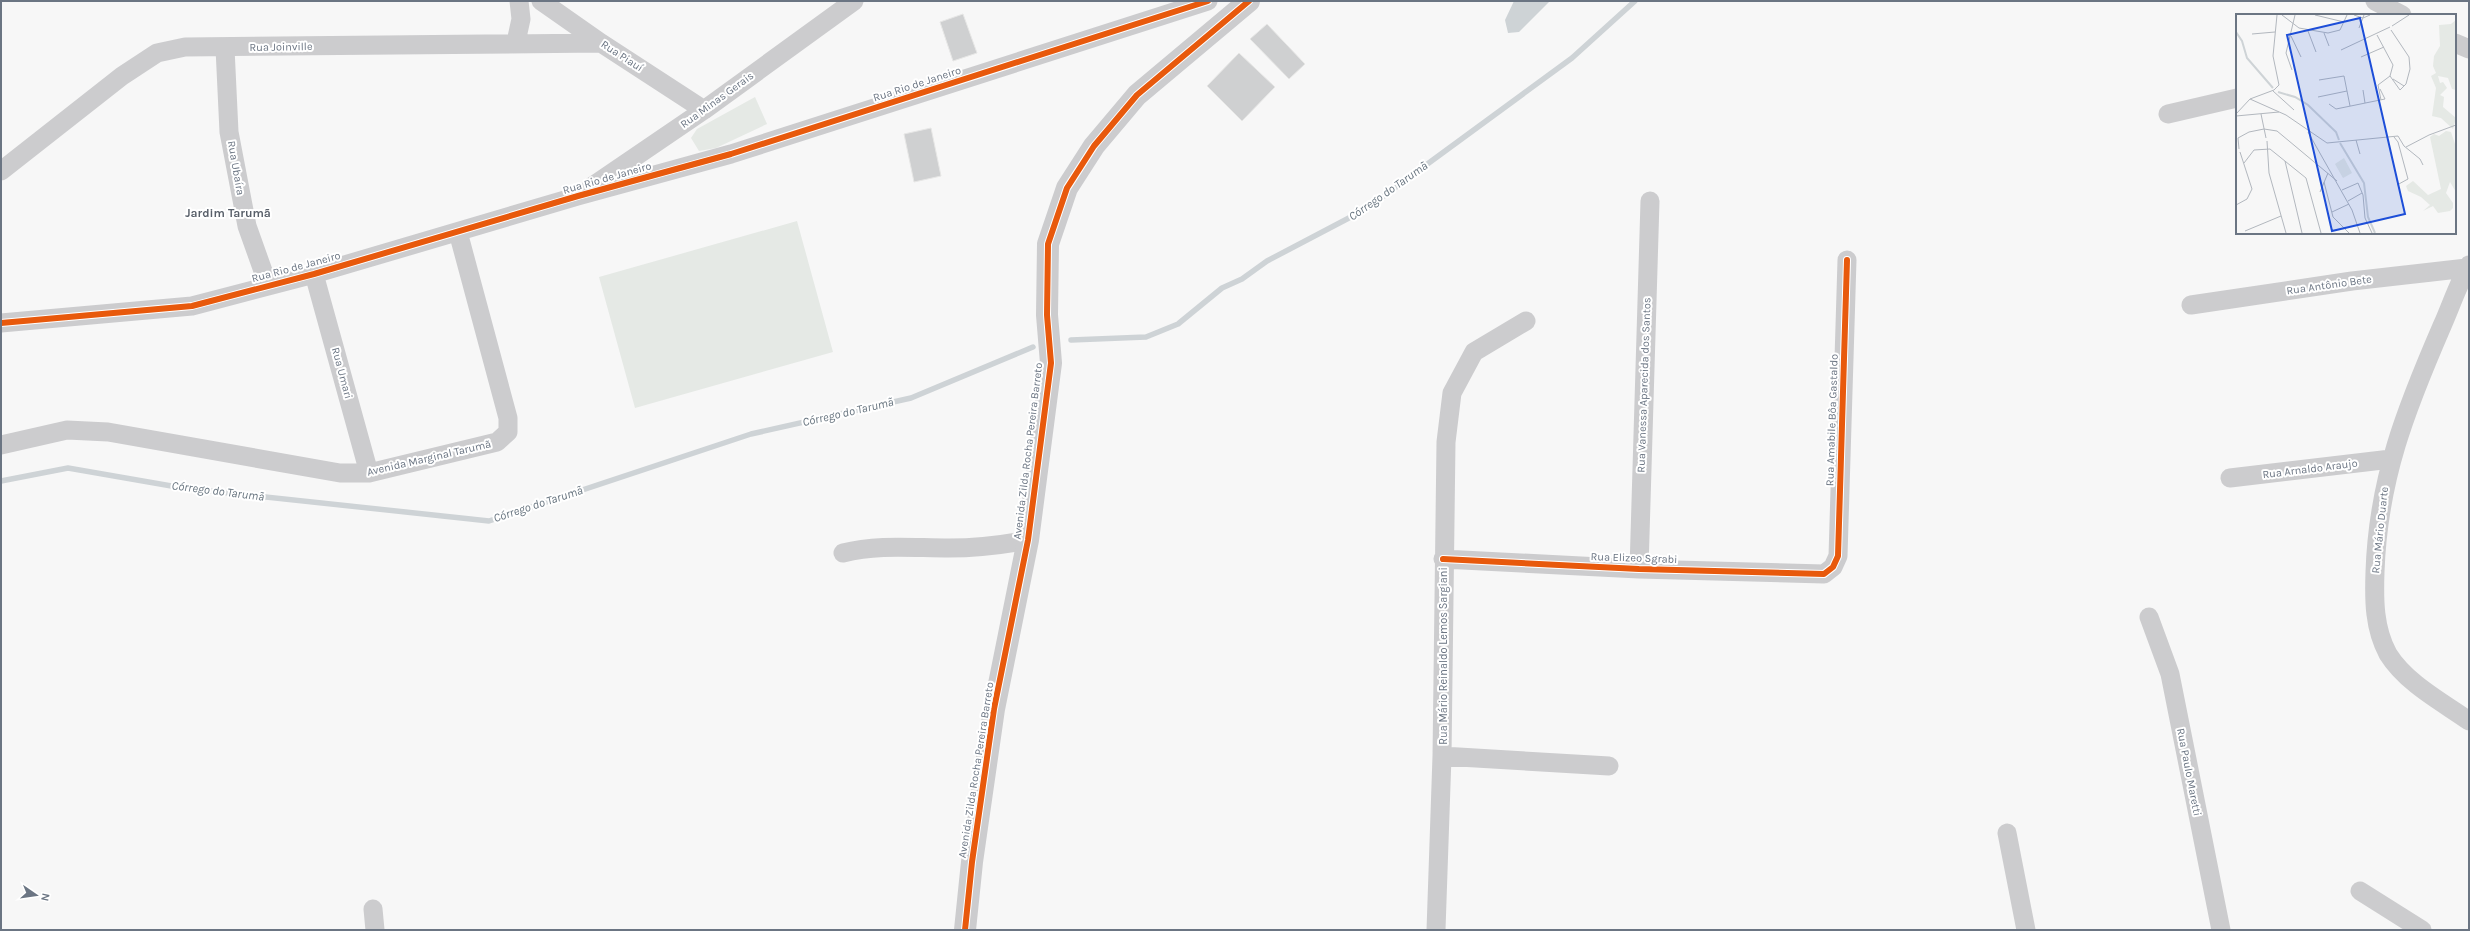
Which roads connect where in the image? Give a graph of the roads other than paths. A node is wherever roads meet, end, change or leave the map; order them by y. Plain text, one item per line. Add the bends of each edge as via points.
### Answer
1 (519, 1) edge
2 (541, 1) edge
3 (854, 1) edge
4 (1208, 1) edge
5 (1249, 1) edge
6 (2375, 1) edge
7 (2400, 14) edge
8 (516, 42) junction
9 (601, 43) junction
10 (224, 48) junction
11 (2236, 98) edge
12 (704, 110) junction
13 (2168, 114) dead end
14 (1, 171) edge
15 (578, 196) junction
16 (1650, 201) dead end
17 (458, 232) junction
18 (1847, 260) dead end
19 (2468, 266) edge
20 (314, 274) junction
21 (268, 285) junction
22 (2191, 305) dead end
23 (1526, 321) dead end
24 (1, 323) edge
25 (1, 445) edge
26 (2391, 459) junction
27 (369, 473) junction
28 (2230, 478) dead end
29 (1028, 540) junction
30 (843, 553) dead end
31 (1443, 559) junction
32 (1639, 569) junction
33 (1824, 574) joint
34 (2149, 617) dead end
35 (2469, 721) edge
36 (1442, 756) junction
37 (1608, 766) dead end
38 (2007, 833) dead end
39 (2360, 891) dead end
40 (373, 909) dead end
41 (375, 930) edge
42 (965, 930) edge
43 (1436, 930) edge
44 (2026, 930) edge
45 (2221, 930) edge
46 (2422, 930) edge

1 - 8 street via 521,19
2 - 9 street, Rua Piauí
3 - 12 street, Rua Minas Gerais
4 - 15 street, Rua Rio de Janeiro via 731,154
5 - 29 street, Avenida Zilda Rocha Pereira Barreto via 1137,95 1094,146 1067,188 1048,244 1047,315 1050,363
6 - 7 street
8 - 9 street, Rua Joinville
8 - 10 street, Rua Joinville
9 - 12 street, Rua Piauí
10 - 14 street, Rua Joinville via 185,48 157,53 122,76
10 - 21 street, Rua Ubaíra via 229,132 245,218
11 - 13 street
12 - 15 street, Rua Minas Gerais
15 - 17 street, Rua Rio de Janeiro
16 - 32 street, Rua Vanessa Aparecida dos Santos
17 - 20 street, Rua Rio de Janeiro
17 - 27 street, Avenida Marginal Tarumã via 508,418 508,432 497,442
18 - 33 street, Rua Amabile Bôa Gastaldo via 1838,556 1833,567
19 - 22 street, Rua Antônio Bete
19 - 26 street, Rua Mário Duarte via 2417,383
20 - 21 street, Rua Rio de Janeiro
20 - 27 street, Rua Umari
21 - 24 street, Rua Rio de Janeiro via 192,306
23 - 31 street, Rua Mário Reinaldo Lemos Sargiani via 1474,352 1452,393 1446,442
25 - 27 street, Avenida Marginal Tarumã via 67,430 108,432 299,467 340,473
26 - 28 street, Rua Arnaldo Araujo
26 - 35 street, Rua Mário Duarte via 2381,499 2375,551 2375,619 2388,654 2402,671 2425,691
29 - 30 street via 997,546 880,547
29 - 42 street, Avenida Zilda Rocha Pereira Barreto via 994,709
31 - 32 street, Rua Elizeo Sgrabi
31 - 36 street, Rua Mário Reinaldo Lemos Sargiani
32 - 33 street, Rua Elizeo Sgrabi
34 - 45 street, Rua Paulo Maretti via 2170,674
36 - 37 street
36 - 43 street, Rua Mário Reinaldo Lemos Sargiani
38 - 44 street
39 - 46 street
40 - 41 street

